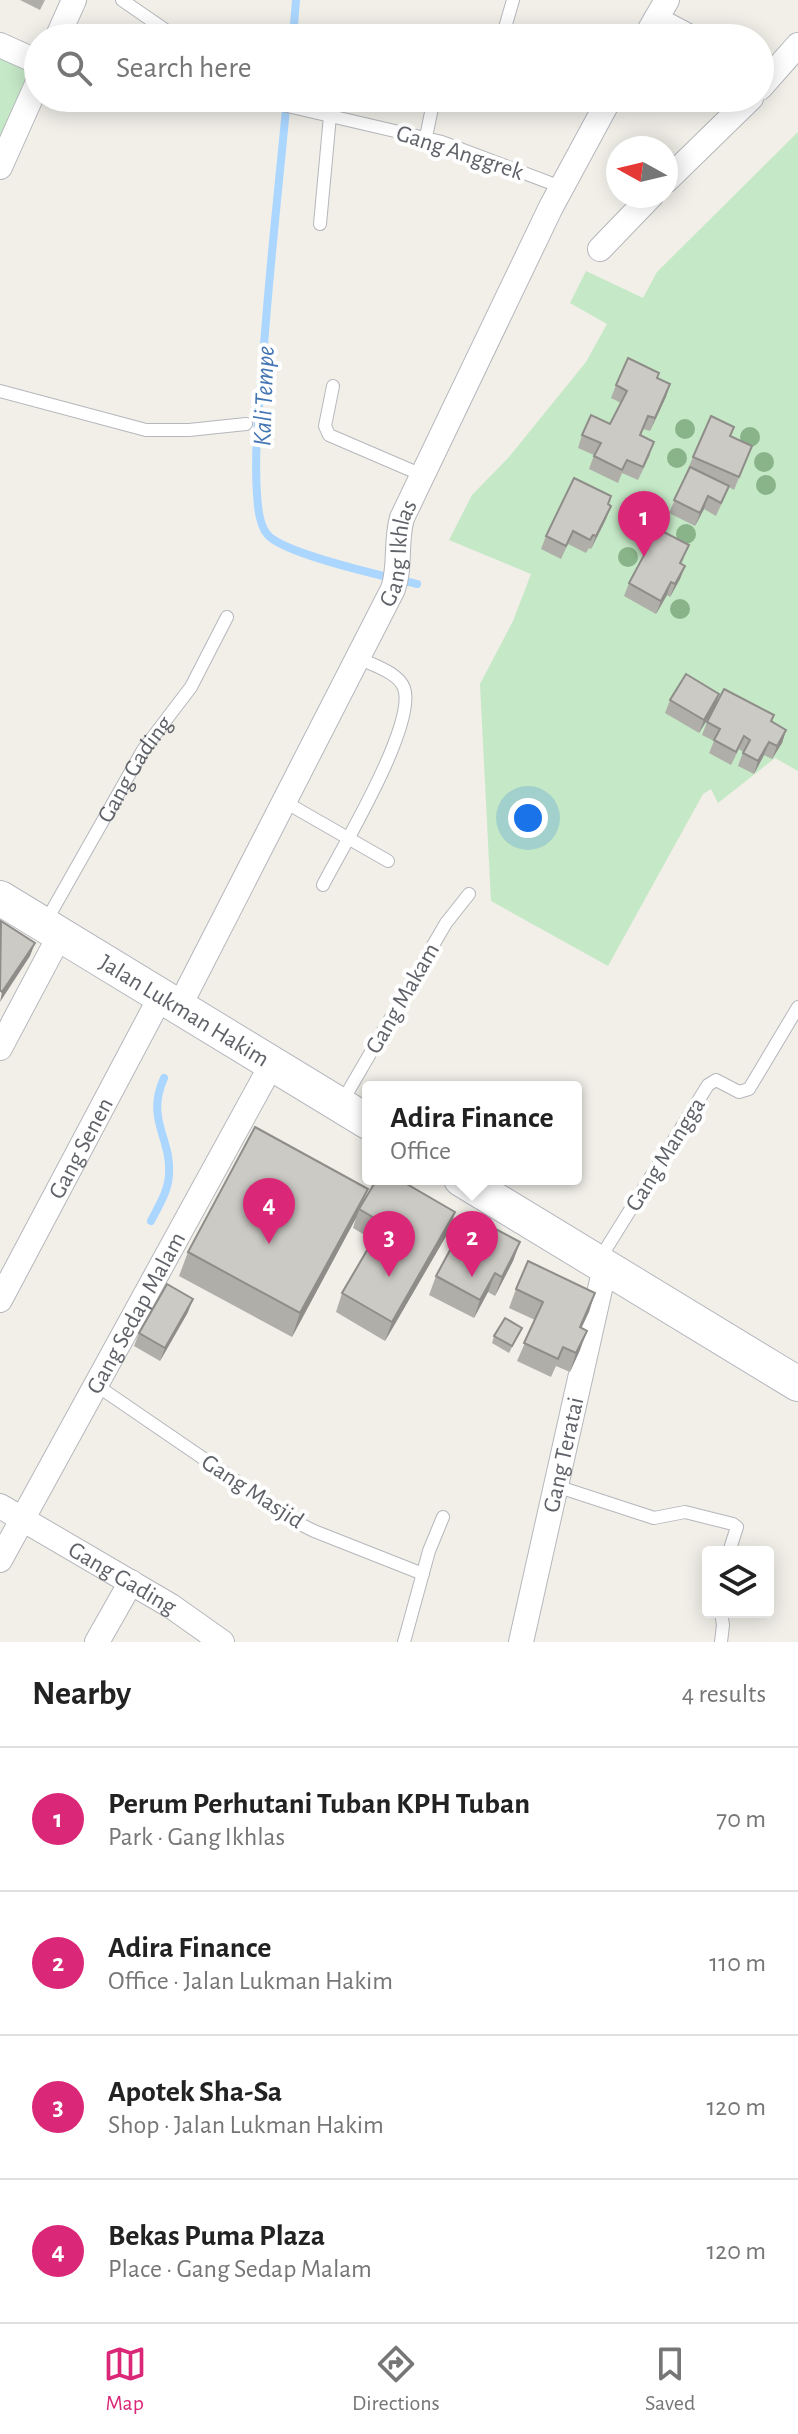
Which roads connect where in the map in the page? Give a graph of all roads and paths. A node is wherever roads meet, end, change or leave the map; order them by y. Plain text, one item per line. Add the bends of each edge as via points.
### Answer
1 (74, 0) edge
2 (122, 0) edge
3 (513, 0) edge
4 (63, 24) edge
5 (157, 24) edge
6 (506, 24) edge
7 (0, 45) edge
8 (798, 45) edge
9 (24, 56) edge
10 (774, 69) edge
11 (25, 112) edge
12 (312, 112) edge
13 (431, 112) edge
14 (596, 112) edge
15 (737, 112) edge
16 (330, 116) junction
17 (426, 137) junction
18 (0, 167) edge
19 (678, 169) edge
20 (561, 187) junction
21 (639, 208) edge
22 (320, 224) dead end
23 (600, 249) dead end
24 (333, 386) dead end
25 (0, 391) edge
26 (246, 424) dead end
27 (422, 475) junction
28 (227, 617) dead end
29 (359, 658) junction
30 (285, 802) junction
31 (347, 837) junction
32 (388, 861) dead end
33 (323, 885) dead end
34 (469, 894) dead end
35 (0, 898) edge
36 (52, 930) junction
37 (170, 1002) junction
38 (798, 1007) edge
39 (0, 1048) edge
40 (272, 1064) junction
41 (370, 1081) edge
42 (354, 1114) edge
43 (471, 1185) edge
44 (602, 1265) junction
45 (0, 1300) edge
46 (798, 1384) edge
47 (96, 1385) junction
48 (556, 1486) junction
49 (0, 1506) edge
50 (23, 1517) junction
51 (443, 1517) dead end
52 (731, 1546) edge
53 (0, 1560) edge
54 (423, 1574) junction
55 (131, 1582) junction
56 (722, 1618) edge
57 (97, 1642) edge
58 (222, 1642) edge
59 (404, 1642) edge
60 (521, 1642) edge
61 (721, 1642) edge

1 - 4 street
2 - 5 lane
3 - 6 lane
7 - 9 street
8 - 10 street
11 - 18 street
12 - 16 lane, Gang Anggrek
13 - 17 lane
14 - 20 street, Gang Ikhlas
15 - 19 street
16 - 17 lane, Gang Anggrek
16 - 22 lane
17 - 20 lane, Gang Anggrek
20 - 27 street, Gang Ikhlas
21 - 23 street
24 - 27 lane via 325,426 329,435
25 - 26 lane via 146,430
27 - 29 street, Gang Ikhlas via 402,518 393,589
28 - 36 lane, Gang Gading via 191,687 143,750
29 - 30 street, Gang Ikhlas
29 - 31 lane via 399,679 405,702 392,748
30 - 31 lane
30 - 37 street, Gang Ikhlas
31 - 32 lane
31 - 33 lane
34 - 41 lane, Gang Makam via 441,931
35 - 36 main road, Jalan Lukman Hakim
36 - 37 main road, Jalan Lukman Hakim
36 - 39 street
37 - 40 main road, Jalan Lukman Hakim
37 - 45 street, Gang Senen
38 - 44 lane, Gang Mangga via 749,1089 739,1092 716,1080 708,1085
40 - 42 main road, Jalan Lukman Hakim
40 - 47 street, Gang Sedap Malam
43 - 44 main road
44 - 46 main road
44 - 48 street, Gang Teratai
47 - 50 street, Gang Sedap Malam
47 - 54 lane, Gang Masjid via 296,1522
48 - 52 lane via 654,1518 687,1513 736,1526
48 - 60 street, Gang Teratai
49 - 50 street, Gang Gading
50 - 53 street, Gang Sedap Malam
50 - 55 street, Gang Gading
51 - 54 lane
54 - 59 lane
55 - 57 street
55 - 58 street, Gang Gading
56 - 61 lane

